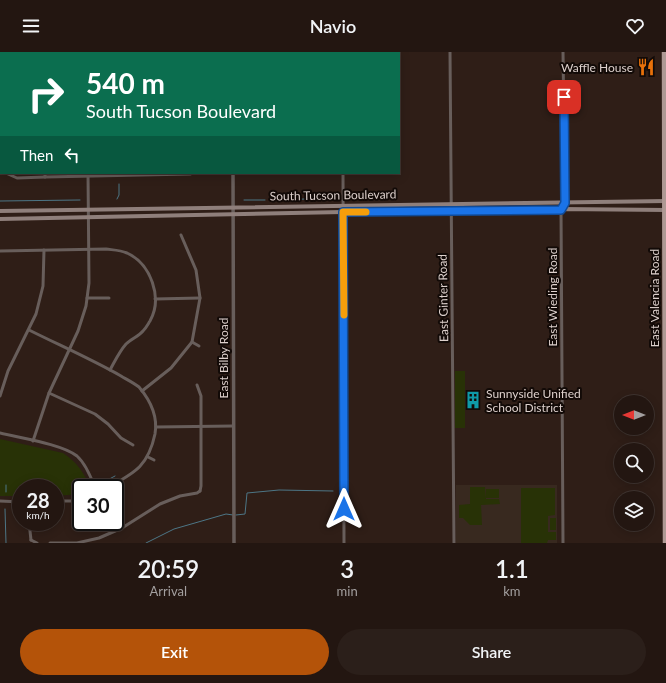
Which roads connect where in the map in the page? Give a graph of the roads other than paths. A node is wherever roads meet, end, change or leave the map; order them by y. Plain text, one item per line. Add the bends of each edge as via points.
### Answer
1 (450, 52) edge
2 (563, 52) edge
3 (664, 52) edge
4 (665, 89) edge
5 (8, 174) dead end
6 (153, 174) edge
7 (233, 174) edge
8 (343, 174) edge
9 (88, 175) edge
10 (45, 177) joint
11 (665, 201) edge
12 (450, 203) junction
13 (565, 203) junction
14 (343, 205) junction
15 (233, 208) junction
16 (88, 209) junction
17 (561, 210) junction
18 (665, 210) edge
19 (0, 211) edge
20 (450, 211) junction
21 (343, 212) junction
22 (233, 214) junction
23 (88, 217) junction
24 (0, 219) edge
25 (181, 235) dead end
26 (89, 249) junction
27 (44, 250) junction
28 (0, 251) edge
29 (87, 298) junction
30 (109, 298) dead end
31 (200, 298) junction
32 (155, 299) junction
33 (665, 311) edge
34 (28, 330) junction
35 (192, 342) junction
36 (199, 346) dead end
37 (69, 350) junction
38 (110, 370) junction
39 (0, 380) edge
40 (5, 381) junction
41 (197, 385) dead end
42 (142, 391) junction
43 (48, 393) junction
44 (0, 396) edge
45 (201, 426) junction
46 (233, 426) junction
47 (156, 427) junction
48 (665, 429) edge
49 (0, 434) edge
50 (33, 442) junction
51 (133, 445) dead end
52 (148, 457) junction
53 (154, 460) dead end
54 (91, 479) edge
55 (123, 479) edge
56 (0, 502) edge
57 (12, 502) edge
58 (29, 531) edge
59 (30, 541) edge
60 (37, 543) edge
61 (50, 543) edge
62 (234, 543) edge
63 (344, 543) edge
64 (454, 543) edge
65 (562, 543) edge
66 (665, 543) edge

1 - 12 street, East Ginter Road
2 - 13 street
3 - 4 main road, East Valencia Road
4 - 11 main road, East Valencia Road
5 - 10 street via 17,178
6 - 9 street
7 - 15 street, East Bilby Road
8 - 14 street
9 - 10 street
9 - 16 street
11 - 13 main road, South Tucson Boulevard
11 - 18 main road, East Valencia Road
12 - 13 main road, South Tucson Boulevard
12 - 14 main road, South Tucson Boulevard
12 - 20 street, East Ginter Road
13 - 17 street, East Wieding Road
14 - 15 main road, South Tucson Boulevard
14 - 21 street
15 - 16 main road, South Tucson Boulevard
15 - 22 street, East Bilby Road
16 - 19 main road, South Tucson Boulevard
16 - 23 street
17 - 18 main road, South Tucson Boulevard
17 - 20 main road, South Tucson Boulevard
17 - 65 street, East Wieding Road
18 - 33 main road, East Valencia Road
20 - 21 main road, South Tucson Boulevard
20 - 64 street, East Ginter Road
21 - 22 main road, South Tucson Boulevard
21 - 63 street
22 - 23 main road, South Tucson Boulevard
22 - 46 street, East Bilby Road
23 - 24 main road, South Tucson Boulevard
23 - 26 street
25 - 31 street via 196,270
26 - 27 street
26 - 29 street
26 - 32 street via 130,253 147,270 155,287
27 - 28 street
27 - 34 street via 43,286 36,314
29 - 30 street
29 - 37 street via 78,331
31 - 32 street
31 - 35 street
32 - 38 street via 151,319 143,332 127,343
33 - 48 main road, East Valencia Road
34 - 37 street
34 - 40 street
35 - 36 street
35 - 42 street via 170,368
37 - 38 street
37 - 43 street
38 - 42 street
39 - 40 street
40 - 44 street
41 - 45 street via 201,396
42 - 47 street via 151,403
43 - 50 street
43 - 51 street via 95,414 121,438
45 - 46 street
45 - 47 street
45 - 61 street via 200,492 160,504 122,528 99,538 77,543
46 - 62 street, East Bilby Road
47 - 52 street
48 - 66 main road, East Valencia Road
49 - 50 street
50 - 54 street via 66,449 78,457
52 - 53 street
52 - 55 street via 141,466
56 - 57 street
58 - 59 street
59 - 60 street

